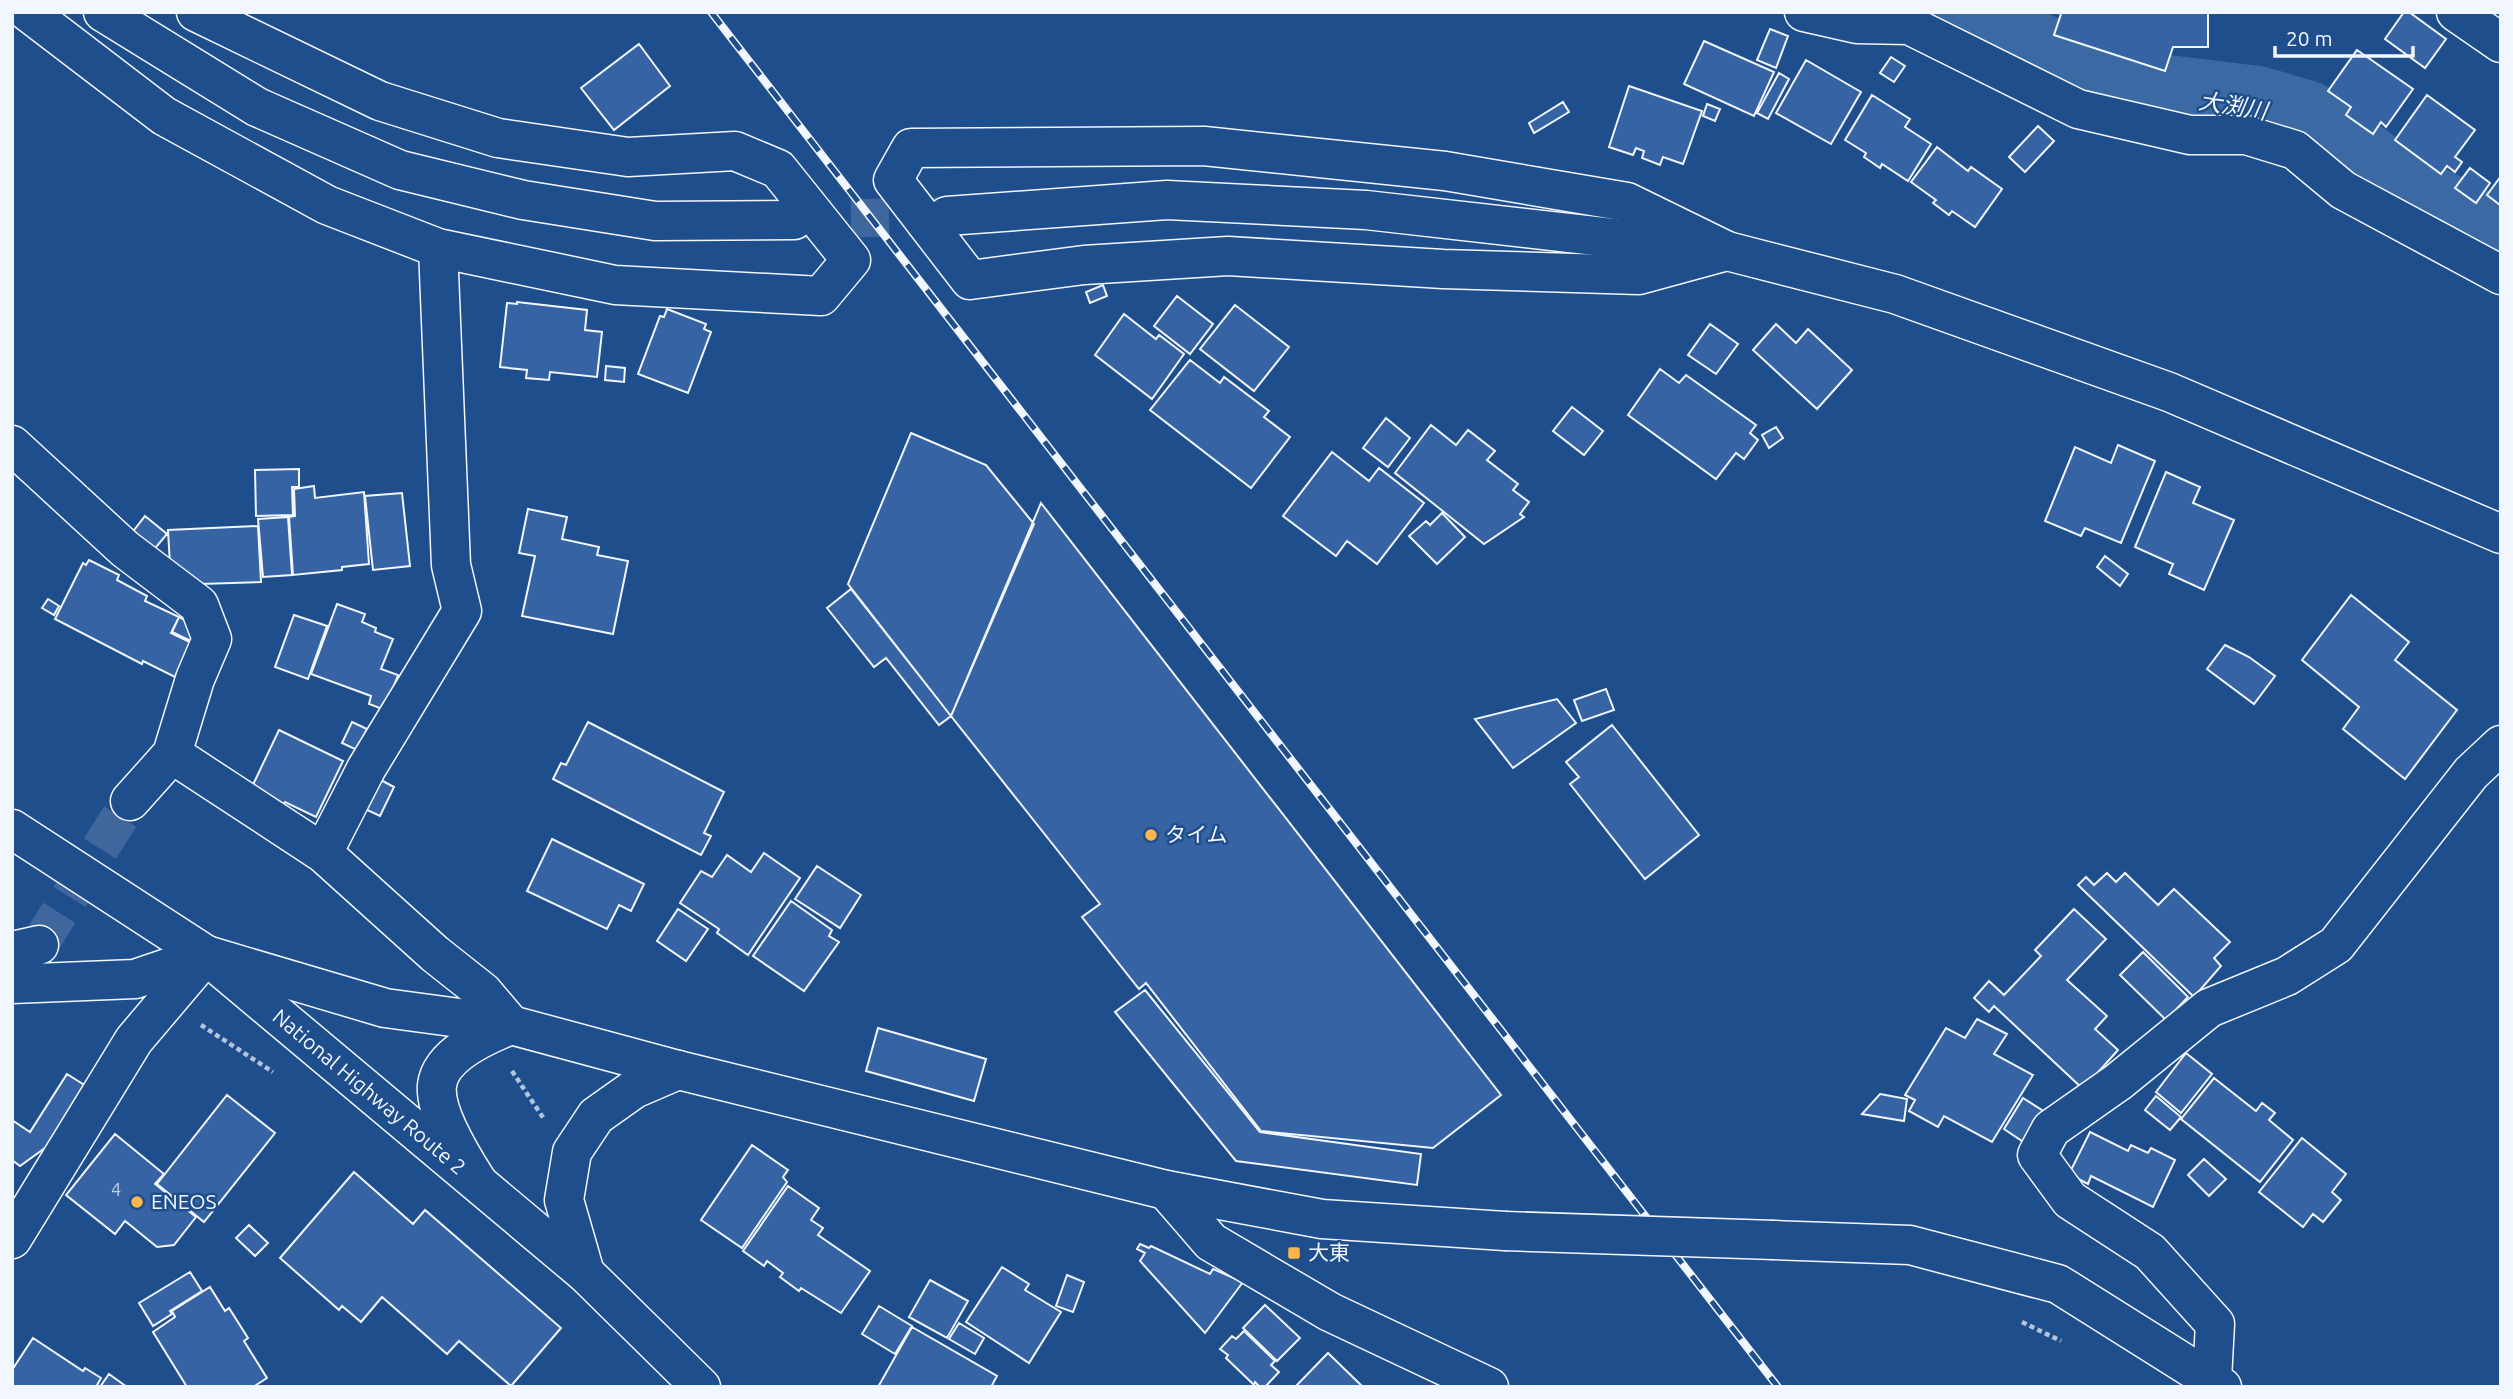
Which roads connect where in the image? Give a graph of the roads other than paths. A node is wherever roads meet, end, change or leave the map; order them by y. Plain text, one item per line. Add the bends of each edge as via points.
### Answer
1 (28, 12) edge
2 (103, 12) edge
3 (195, 12) edge
4 (1804, 12) edge
5 (2456, 12) edge
6 (2501, 43) edge
7 (947, 216) tunnel mouth
8 (794, 220) tunnel mouth
9 (438, 248) junction
10 (1727, 251) junction
11 (2501, 275) edge
12 (12, 445) edge
13 (2501, 534) edge
14 (2501, 745) edge
15 (172, 754) junction
16 (130, 801) tunnel mouth
17 (12, 829) edge
18 (323, 853) junction
19 (206, 956) junction
20 (12, 984) edge
21 (511, 1025) junction
22 (678, 1070) junction
23 (478, 1184) junction
24 (1166, 1190) junction
25 (12, 1239) edge
26 (585, 1273) junction
27 (2217, 1383) edge
28 (701, 1387) edge
29 (1489, 1387) edge

1 - 9 main road via 164,116 327,205
2 - 8 main road via 257,107 400,170 523,200 654,221
3 - 9 main road via 380,101 498,138 628,157 736,151 778,169 851,260 821,296 615,285
4 - 11 main road via 1857,24 1909,25 2078,109 2190,135 2246,135 2295,150 2343,190
5 - 6 main road
7 - 10 main road via 1167,200 1366,210
9 - 18 main road via 452,565 462,611 366,769
10 - 10 main road via 1639,275 1228,256 1084,265 970,280 893,180 911,148 1205,146 1445,171 1627,202
10 - 13 main road via 1895,294 2169,392
12 - 15 main road via 125,549 199,605 212,639
14 - 27 main road via 2471,773 2336,945 2287,976 2209,1008 2051,1129 2038,1155 2070,1200 2150,1252 2215,1324
15 - 16 main road
15 - 18 main road
17 - 19 main road, National Highway Route 2
18 - 21 main road via 483,992
19 - 20 main road via 135,979
19 - 21 main road via 385,1008
19 - 23 main road, National Highway Route 2
19 - 25 main road via 134,1040
21 - 22 main road
21 - 23 main road via 461,1051 437,1084 451,1136
22 - 24 main road
22 - 26 main road via 634,1089 596,1116 572,1152 564,1200
23 - 26 main road, National Highway Route 2
24 - 27 main road, bridge via 1322,1219 1505,1231 1910,1245 2058,1284
24 - 29 main road via 1211,1242 1330,1312
26 - 28 main road, National Highway Route 2

